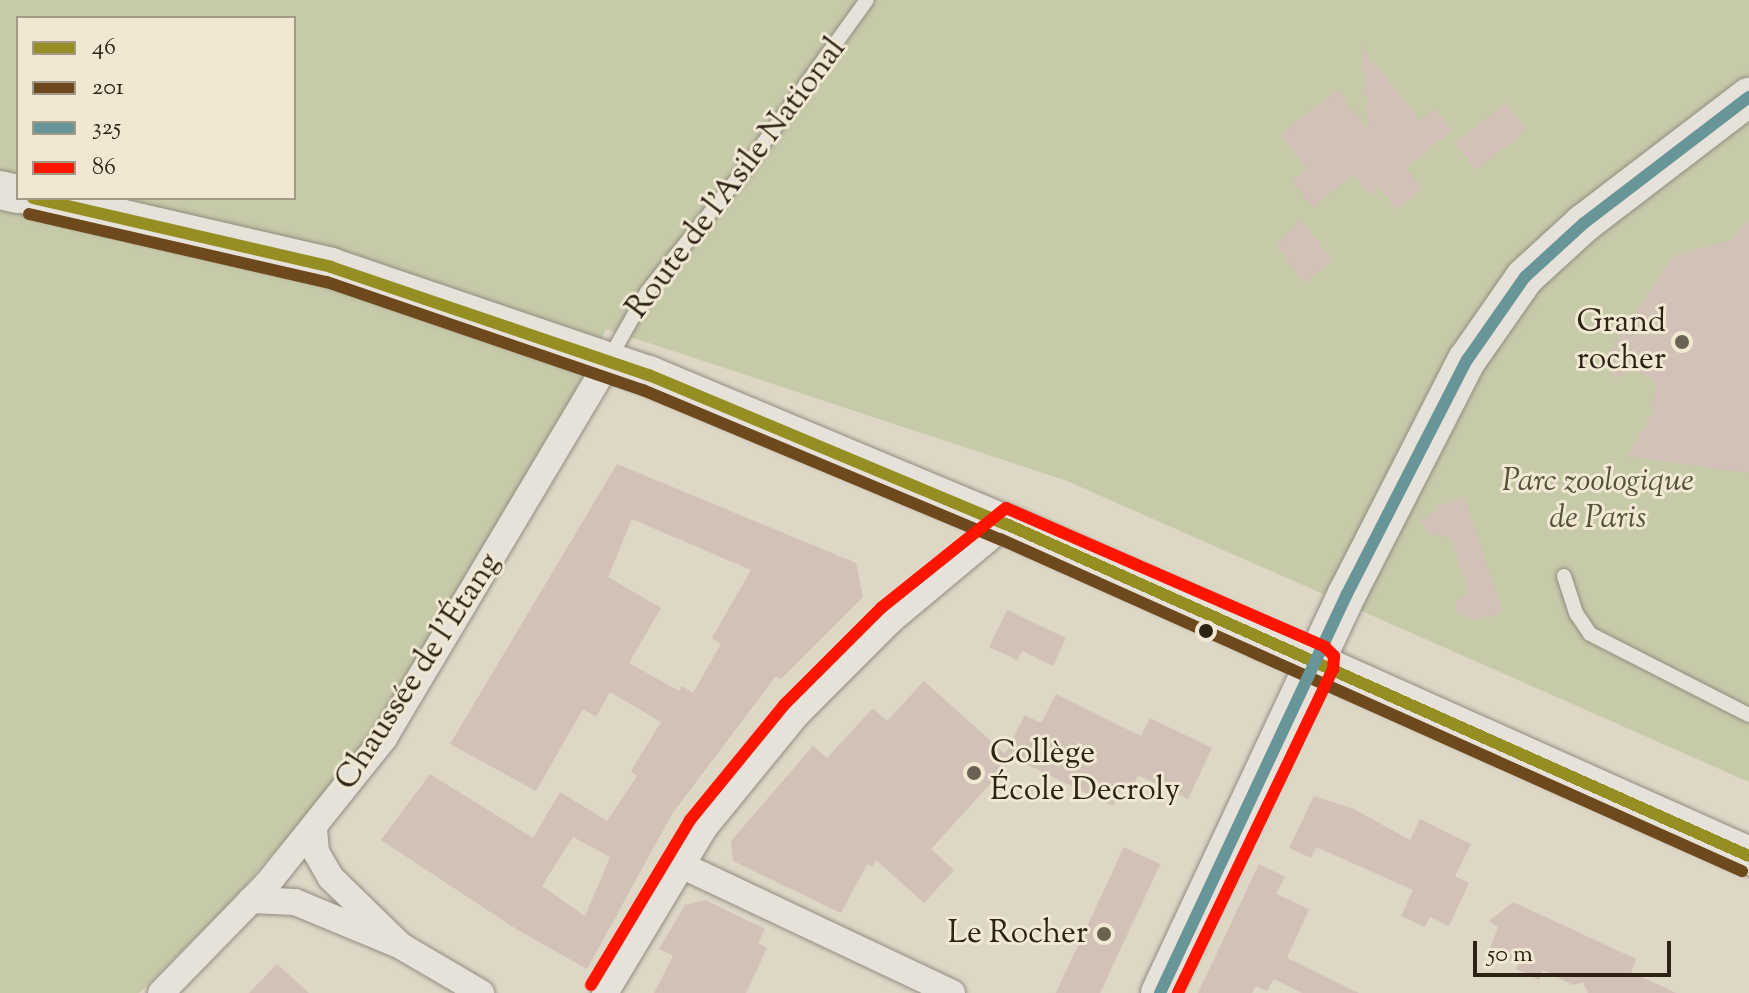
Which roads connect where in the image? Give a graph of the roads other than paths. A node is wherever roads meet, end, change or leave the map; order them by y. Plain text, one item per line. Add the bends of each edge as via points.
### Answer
1 (867, 0) edge
2 (1749, 97) edge
3 (42, 200) edge
4 (609, 360) junction
5 (1006, 524) junction
6 (1564, 576) dead end
7 (1319, 662) junction
8 (1749, 715) edge
9 (314, 830) junction
10 (1749, 856) edge
11 (679, 864) junction
12 (251, 900) junction
13 (401, 946) junction
14 (161, 993) edge
15 (481, 993) edge
16 (605, 993) edge
17 (952, 993) edge
18 (1160, 993) edge

1 - 4 lane, Route de l'Asile National via 742,173 647,292
2 - 7 main road via 1584,223 1525,277 1443,404
3 - 4 main road via 331,267
4 - 5 main road
4 - 9 street, Chaussée de l'Étang via 409,699
5 - 7 main road
5 - 11 street via 891,620 796,715
6 - 8 lane via 1576,613 1590,634
7 - 10 main road
7 - 18 main road
9 - 12 street, Chaussée de l'Étang
9 - 13 street via 316,852 331,878
11 - 16 street
11 - 17 street
12 - 13 street via 295,902
12 - 14 street, Chaussée de l'Étang
13 - 15 street

